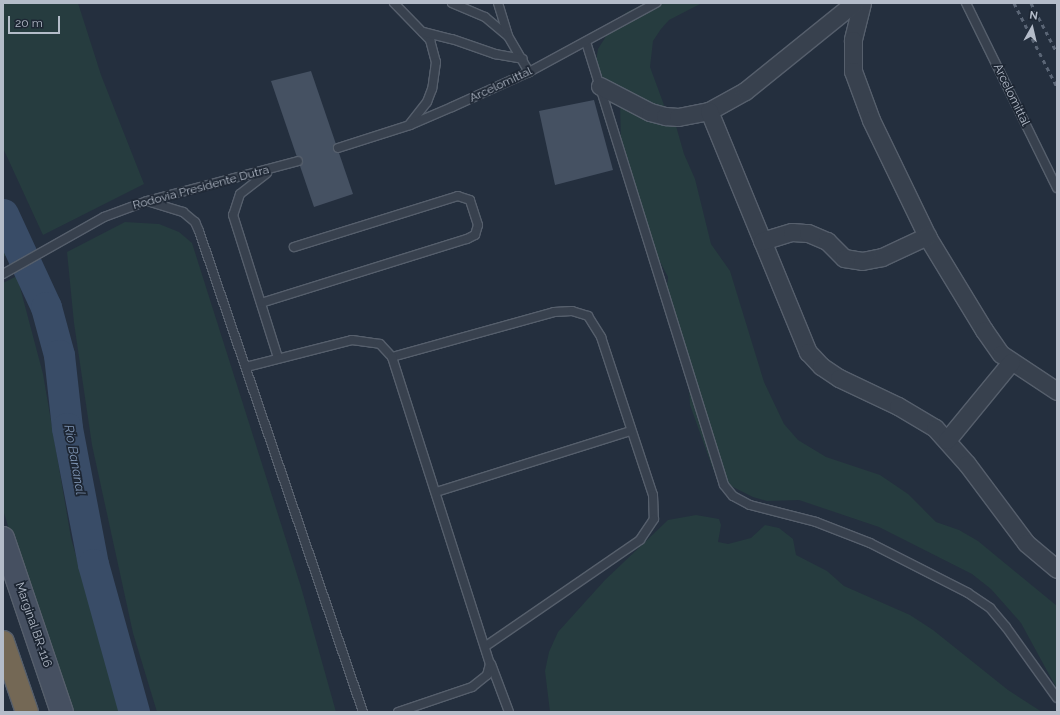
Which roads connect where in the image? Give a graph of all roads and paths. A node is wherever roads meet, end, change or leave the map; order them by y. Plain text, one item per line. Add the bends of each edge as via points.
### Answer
1 (394, 3) edge
2 (452, 3) edge
3 (498, 3) edge
4 (656, 3) edge
5 (854, 3) edge
6 (862, 3) edge
7 (966, 3) edge
8 (423, 32) junction
9 (508, 36) junction
10 (586, 42) junction
11 (522, 59) junction
12 (529, 72) junction
13 (600, 86) junction
14 (709, 111) junction
15 (410, 125) junction
16 (338, 148) dead end
17 (298, 161) dead end
18 (271, 170) junction
19 (1057, 188) edge
20 (147, 201) junction
21 (927, 236) junction
22 (762, 241) junction
23 (294, 247) dead end
24 (3, 274) edge
25 (261, 303) junction
26 (392, 357) junction
27 (278, 358) junction
28 (1011, 362) junction
29 (246, 367) junction
30 (1057, 391) edge
31 (631, 431) junction
32 (947, 440) junction
33 (436, 492) junction
34 (3, 538) edge
35 (1057, 569) edge
36 (3, 642) edge
37 (486, 646) junction
38 (489, 657) junction
39 (1057, 698) edge
40 (27, 712) edge
41 (62, 712) edge
42 (363, 712) edge
43 (398, 712) edge
44 (509, 712) edge

1 - 8 lane
2 - 9 lane via 485,17
3 - 9 lane
4 - 10 lane, Arcelomittal
5 - 14 street via 745,90
6 - 21 street via 852,56 855,78 871,120
7 - 19 lane, Arcelomittal
8 - 11 lane via 452,38 496,54
8 - 15 lane via 434,50 435,73 427,102
9 - 11 lane
10 - 12 lane, Arcelomittal
10 - 13 lane
11 - 12 lane
12 - 15 lane, Arcelomittal
13 - 14 street via 650,112 665,116 678,117
13 - 39 lane via 724,485 733,496 750,505 816,522 870,543 968,593 990,608
14 - 22 street
15 - 16 lane, Arcelomittal
17 - 18 lane, Rodovia Presidente Dutra
18 - 20 lane, Rodovia Presidente Dutra
18 - 25 lane via 240,194 233,208 235,222
20 - 24 lane, Rodovia Presidente Dutra via 104,217
20 - 29 lane via 183,212 195,222 224,296
21 - 22 street via 882,257 862,261 844,258 827,241 808,233 792,232
21 - 28 street via 984,330 1001,354
22 - 32 street via 797,329 814,360 839,378 918,416
23 - 25 lane via 458,196 470,200 478,225 475,235 467,239
25 - 27 lane
26 - 27 lane via 380,344 360,340
26 - 31 lane via 554,312 580,312 594,321 598,330
26 - 33 lane
27 - 29 lane
28 - 30 street via 1042,379
28 - 32 street
29 - 42 lane
31 - 33 lane
31 - 37 lane via 655,504 650,526 640,540
32 - 35 street via 1026,543
33 - 37 lane
34 - 41 main road, Marginal BR-116
36 - 40 highway
37 - 38 lane
38 - 43 lane via 489,671 478,684
38 - 44 lane

